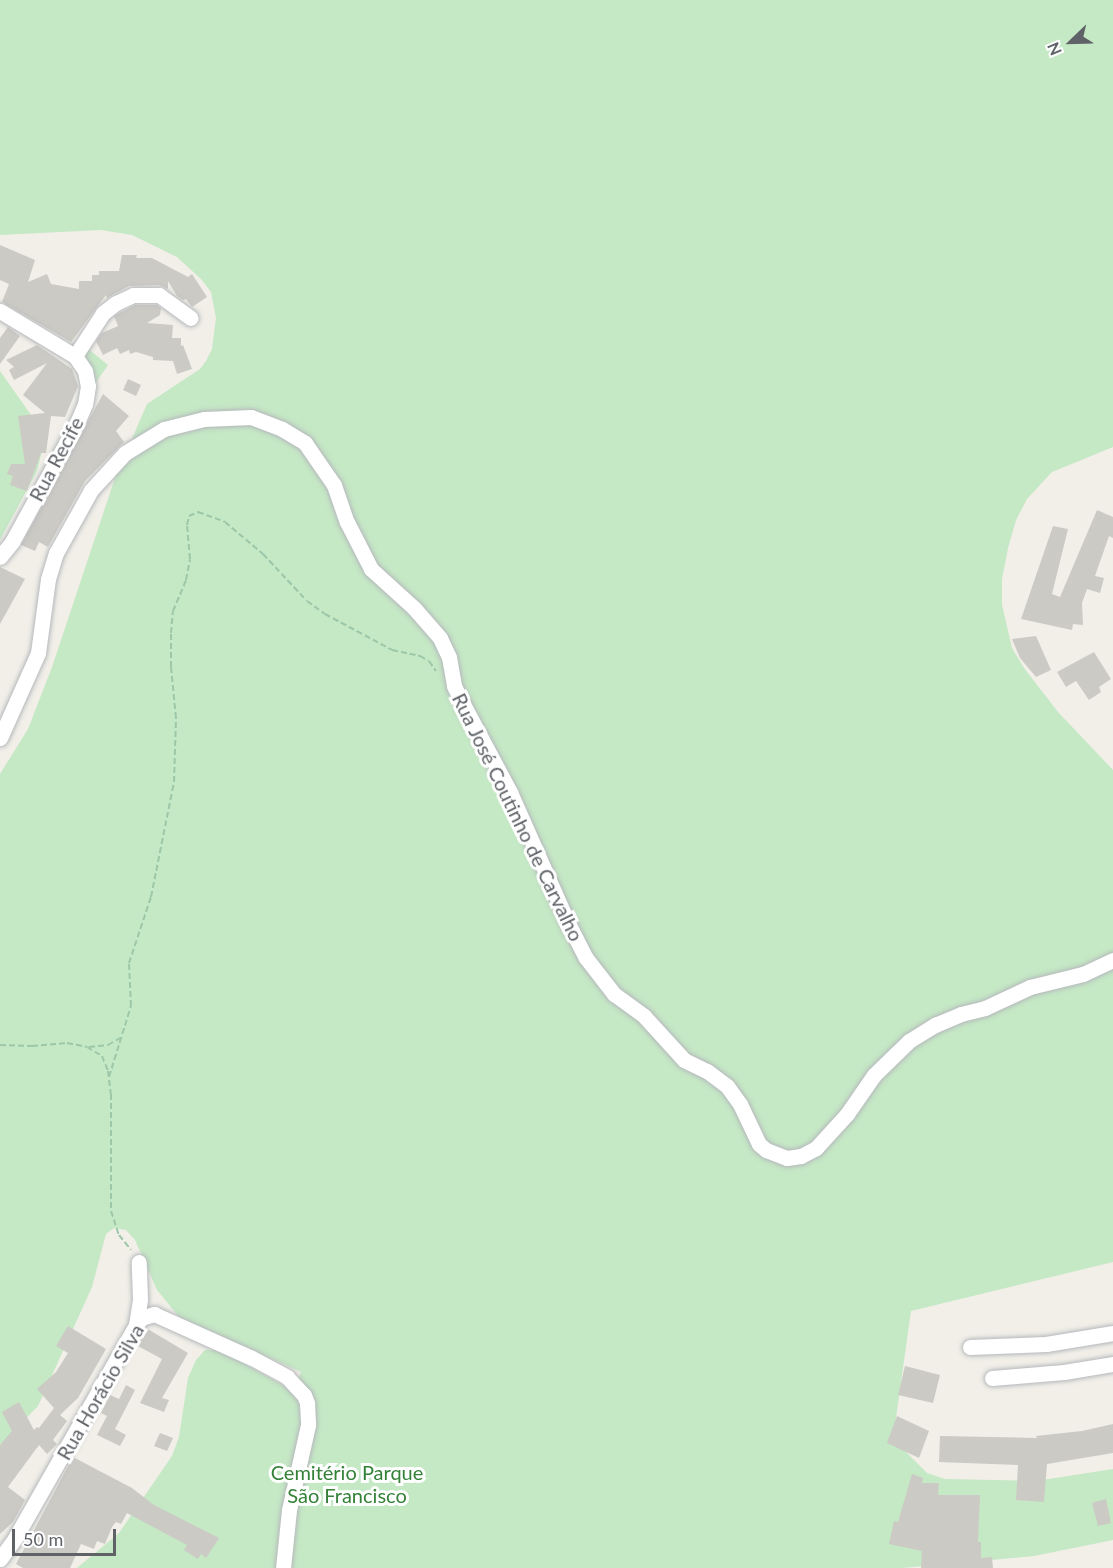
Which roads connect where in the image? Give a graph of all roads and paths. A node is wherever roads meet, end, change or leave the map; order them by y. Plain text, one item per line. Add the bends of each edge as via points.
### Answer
1 (0, 311) edge
2 (191, 318) dead end
3 (75, 356) junction
4 (0, 557) edge
5 (439, 676) dead end
6 (0, 738) edge
7 (1113, 960) edge
8 (122, 1035) junction
9 (0, 1045) edge
10 (87, 1047) junction
11 (109, 1077) junction
12 (139, 1268) junction
13 (158, 1315) junction
14 (136, 1325) junction
15 (1113, 1333) edge
16 (970, 1347) dead end
17 (1113, 1364) edge
18 (992, 1377) dead end
19 (15, 1538) junction
20 (0, 1548) edge
21 (0, 1559) edge
22 (282, 1566) edge

1 - 3 street
2 - 3 street via 159,295 133,295 103,314
3 - 4 street, Rua Recife via 87,378 85,404 12,542
5 - 8 path via 429,661 420,656 392,650 325,614 297,592 233,527 203,514 189,516 190,559 173,611 171,633 176,771 151,897 129,963 132,998
6 - 7 street, Rua José Coutinho de Carvalho via 38,653 48,579 56,553 91,490 125,453 164,429 204,419 251,417 305,443 334,485 347,522 371,569 440,638 449,657 454,686 510,792 586,958 614,994 644,1016 684,1060 727,1086 766,1150 787,1158 816,1148 847,1114 874,1075 909,1041 935,1025 1030,987 1092,971
8 - 10 path via 108,1046
8 - 11 path
9 - 10 path via 67,1043
10 - 11 path via 102,1056
11 - 12 path via 111,1211 119,1235
12 - 13 street via 147,1300
12 - 14 street
13 - 14 street, Rua Horácio Silva via 145,1316
13 - 22 street, Rua Horácio Silva via 252,1358 296,1384 307,1403 308,1425 293,1487
14 - 19 street, Rua Horácio Silva
15 - 16 street via 1046,1344
17 - 18 street
19 - 20 street
19 - 21 street, Rua Horácio Silva

